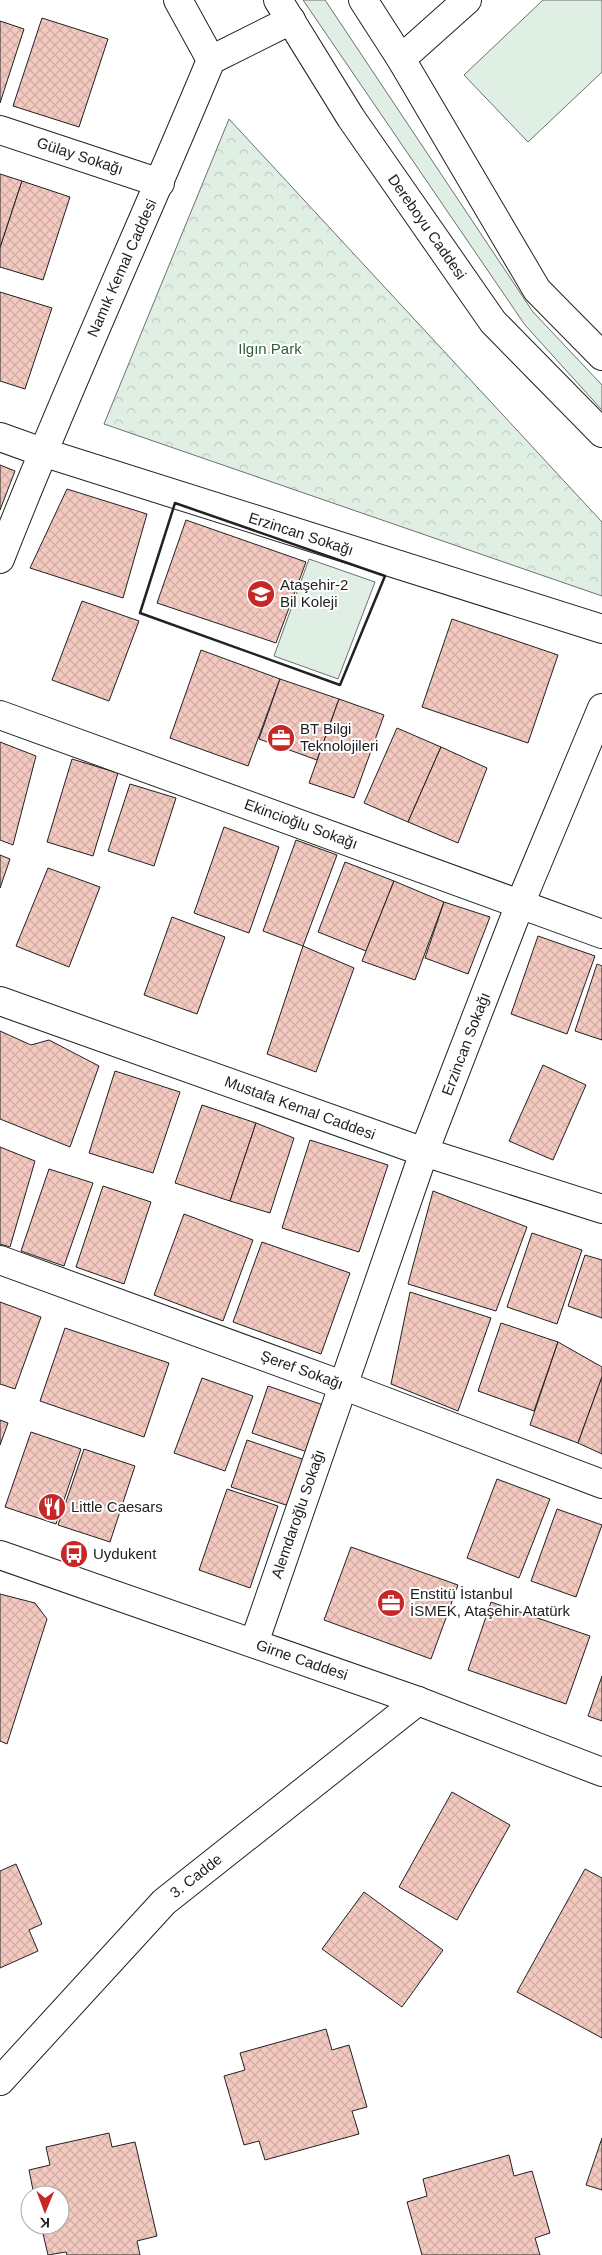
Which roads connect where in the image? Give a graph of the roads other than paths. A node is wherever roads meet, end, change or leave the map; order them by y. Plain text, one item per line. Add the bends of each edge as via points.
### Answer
1 (178, 0) edge
2 (363, 0) edge
3 (467, 0) edge
4 (285, 10) edge
5 (401, 59) junction
6 (211, 60) junction
7 (0, 130) edge
8 (160, 183) junction
9 (602, 356) edge
10 (602, 433) edge
11 (0, 437) edge
12 (42, 452) junction
13 (0, 559) edge
14 (602, 629) edge
15 (602, 708) edge
16 (0, 715) edge
17 (520, 904) junction
18 (602, 934) edge
19 (0, 1001) edge
20 (424, 1152) junction
21 (602, 1209) edge
22 (0, 1260) edge
23 (342, 1385) junction
24 (602, 1484) edge
25 (0, 1555) edge
26 (254, 1643) junction
27 (418, 1701) junction
28 (602, 1772) edge
29 (0, 2081) edge

1 - 6 street
2 - 5 street
3 - 5 street
4 - 6 street
4 - 10 street, Dereboyu Caddesi via 351,118 492,322
5 - 9 street via 537,290
6 - 8 street, Namık Kemal Caddesi
7 - 8 street, Gülay Sokağı
8 - 12 street, Namık Kemal Caddesi
11 - 12 street, Erzincan Sokağı
12 - 13 street, Namık Kemal Caddesi
12 - 14 street, Erzincan Sokağı
15 - 17 street, Erzincan Sokağı
16 - 17 street, Ekincioğlu Sokağı
17 - 18 street, Ekincioğlu Sokağı
17 - 20 street, Erzincan Sokağı
19 - 20 street, Mustafa Kemal Caddesi
20 - 21 street, Mustafa Kemal Caddesi
20 - 23 street, Erzincan Sokağı
22 - 23 street, Şeref Sokağı
23 - 24 street, Şeref Sokağı
23 - 26 street, Alemdaroğlu Sokağı
25 - 26 street, Girne Caddesi
26 - 27 street, Girne Caddesi
27 - 28 street, Girne Caddesi
27 - 29 street, 3. Cadde via 164,1902

